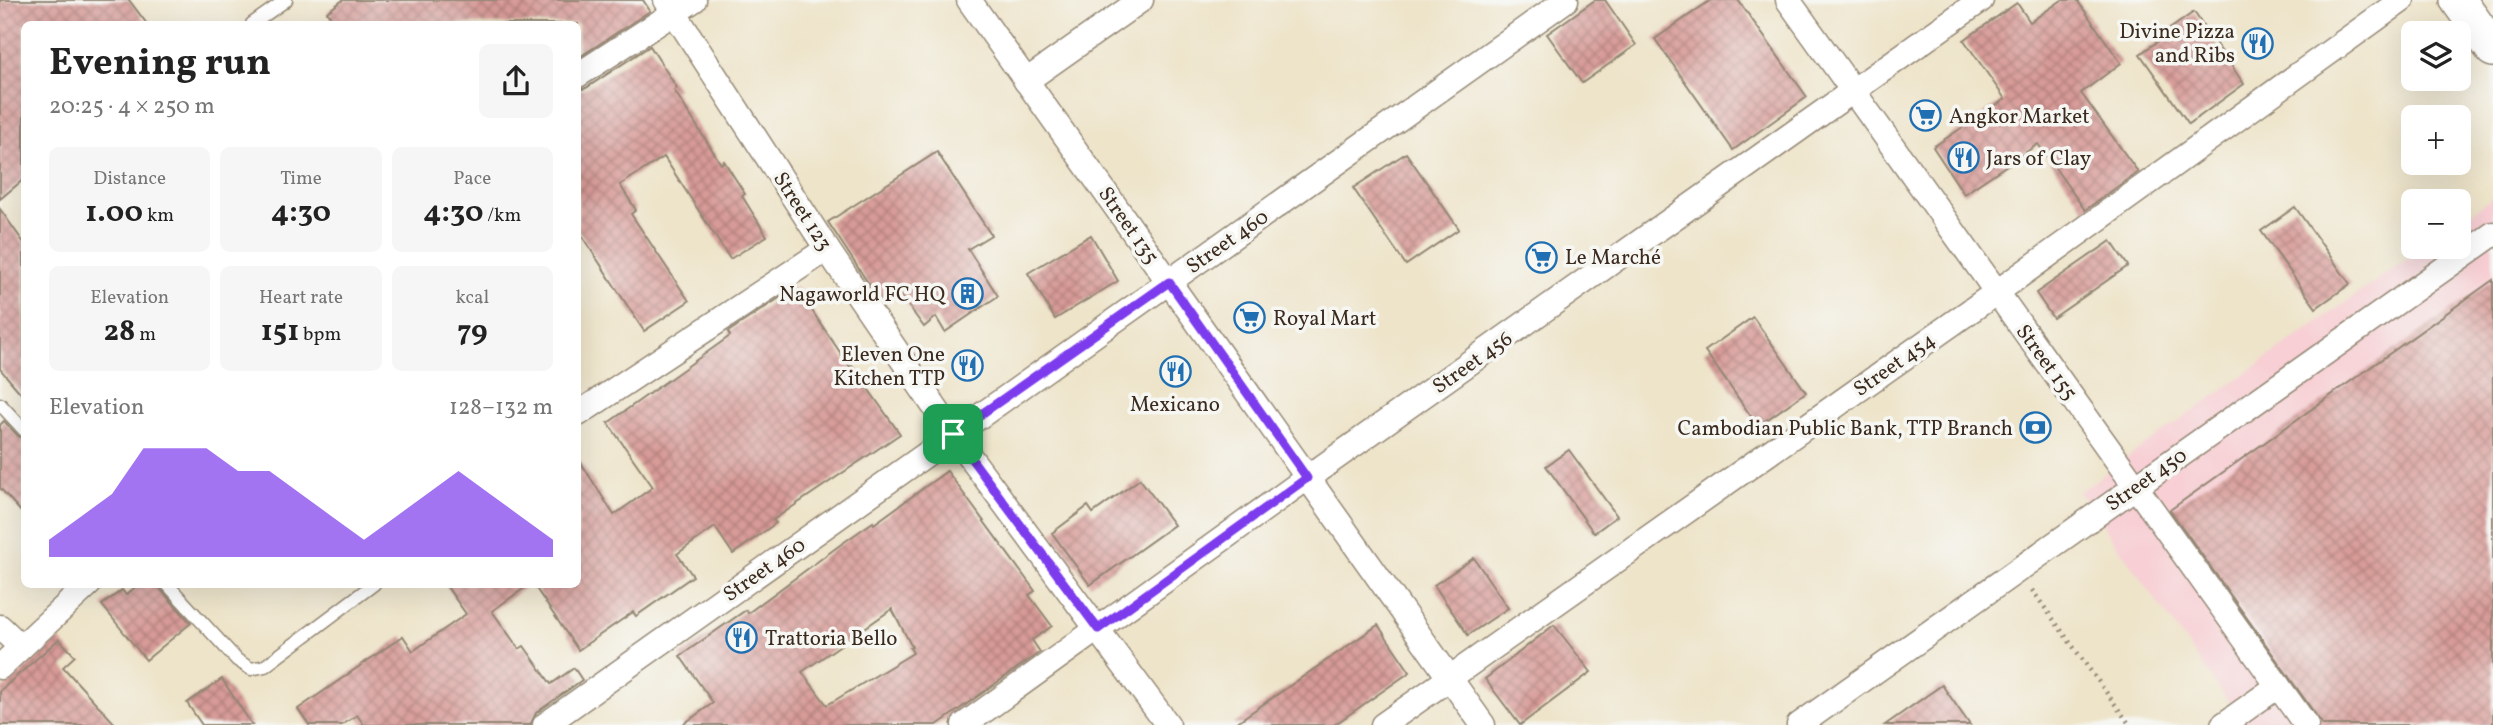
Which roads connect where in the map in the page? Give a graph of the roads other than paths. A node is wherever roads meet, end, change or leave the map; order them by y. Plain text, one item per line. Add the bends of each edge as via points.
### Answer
1 (286, 0) edge
2 (969, 0) edge
3 (1141, 0) edge
4 (1566, 0) edge
5 (1788, 0) edge
6 (1981, 0) edge
7 (2402, 0) edge
8 (2458, 0) edge
9 (678, 4) edge
10 (256, 21) edge
11 (2493, 49) edge
12 (581, 73) edge
13 (1026, 81) junction
14 (1853, 91) junction
15 (2493, 234) edge
16 (827, 249) junction
17 (1169, 282) junction
18 (1997, 292) junction
19 (0, 404) edge
20 (581, 412) edge
21 (21, 427) edge
22 (953, 434) junction
23 (1307, 478) junction
24 (2136, 486) junction
25 (85, 588) edge
26 (171, 588) edge
27 (369, 588) edge
28 (0, 627) edge
29 (1098, 629) junction
30 (21, 647) junction
31 (0, 667) edge
32 (1450, 678) junction
33 (2278, 686) junction
34 (545, 725) edge
35 (964, 725) edge
36 (1168, 725) edge
37 (1383, 725) edge
38 (1483, 725) edge
39 (1800, 725) edge
40 (2223, 725) edge
41 (2306, 725) edge

1 - 10 lane
2 - 13 street, Street 135
3 - 13 street
4 - 17 street, Street 460
5 - 14 street, Street 155
6 - 14 street, Street 456
7 - 18 street, Street 454
8 - 11 street
9 - 12 street
9 - 16 street, Street 123
13 - 17 street, Street 135
14 - 18 street, Street 155
14 - 23 street, Street 456
15 - 24 street, Street 450
16 - 20 street
16 - 22 street, Street 123
17 - 22 street, Street 460
17 - 23 street, Street 135
18 - 24 street, Street 155
18 - 32 street, Street 454
19 - 21 lane
22 - 29 street, Street 123
22 - 34 street, Street 460
23 - 29 street, Street 456
23 - 32 street, Street 135
24 - 33 street, Street 155
24 - 39 street, Street 450
25 - 30 street
26 - 27 lane via 237,660 251,669 265,666
28 - 30 street
29 - 35 street, Street 456
29 - 36 street, Street 123
30 - 31 street
32 - 37 street, Street 454
32 - 38 street, Street 135
33 - 40 street
33 - 41 street, Street 155

